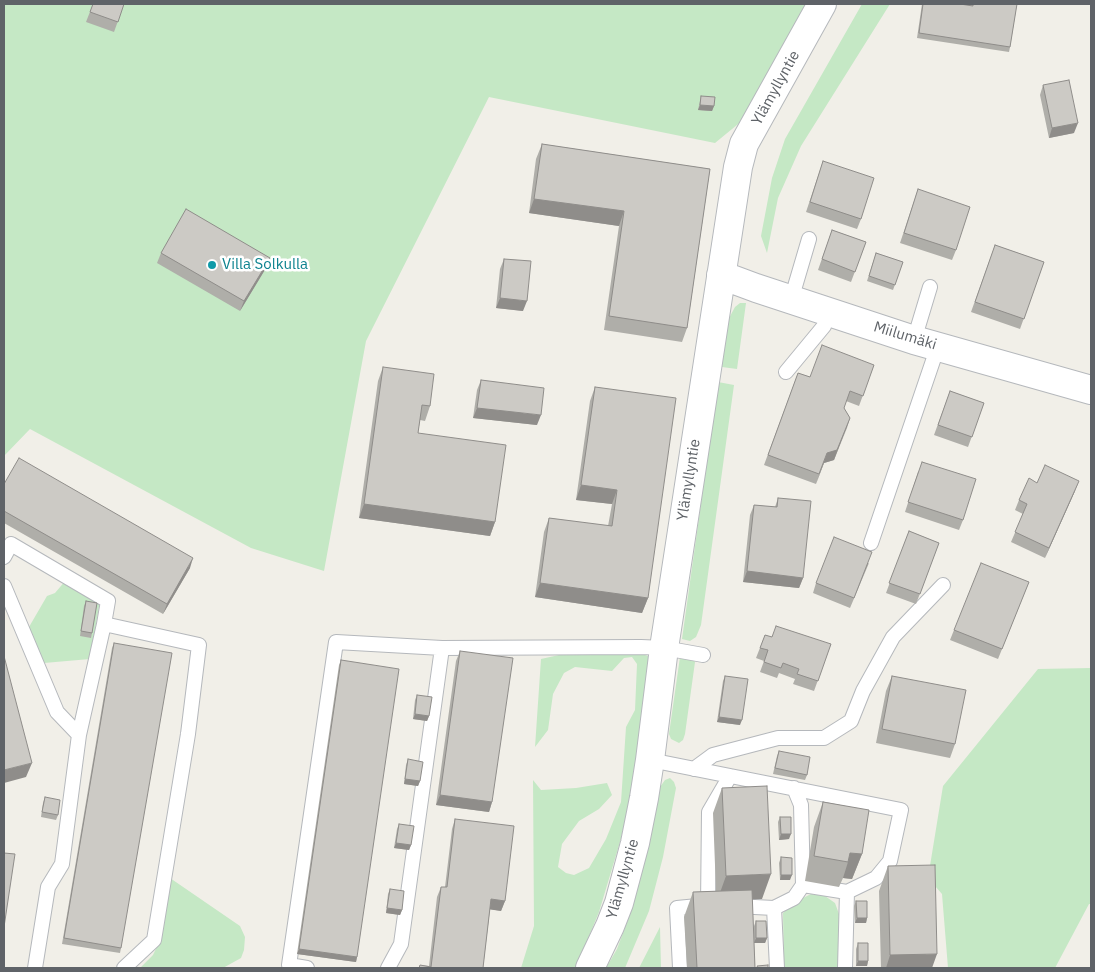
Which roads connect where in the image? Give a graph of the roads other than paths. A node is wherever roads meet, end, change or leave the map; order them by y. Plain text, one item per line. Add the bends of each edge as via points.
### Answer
1 (822, 4) edge
2 (809, 239) dead end
3 (720, 274) junction
4 (930, 287) dead end
5 (791, 300) junction
6 (828, 312) junction
7 (926, 343) junction
8 (786, 372) dead end
9 (1091, 390) edge
10 (871, 543) dead end
11 (4, 557) edge
12 (943, 585) dead end
13 (4, 586) edge
14 (104, 624) junction
15 (442, 648) junction
16 (664, 648) junction
17 (703, 655) dead end
18 (78, 735) junction
19 (650, 760) junction
20 (694, 769) junction
21 (730, 776) junction
22 (794, 788) junction
23 (803, 885) junction
24 (848, 892) junction
25 (708, 905) junction
26 (774, 908) junction
27 (35, 968) edge
28 (44, 968) edge
29 (124, 968) edge
30 (307, 968) edge
31 (388, 968) edge
32 (590, 968) edge
33 (680, 968) edge
34 (778, 968) edge
35 (845, 968) edge

1 - 3 street, Ylämyllyntie via 744,144
2 - 5 lane
3 - 5 street, Miilumäki
3 - 16 street, Ylämyllyntie
4 - 7 lane
5 - 6 street, Miilumäki
6 - 7 street, Miilumäki
6 - 8 lane via 824,326
7 - 9 street, Miilumäki
7 - 10 lane
11 - 14 lane via 11,544 108,602
12 - 20 lane via 892,637 851,721 824,738 778,738 713,755
13 - 18 lane via 56,712
14 - 18 lane
14 - 29 lane via 200,645 154,940
15 - 16 lane
15 - 30 lane via 336,642 289,965
15 - 31 lane via 401,944
16 - 17 lane
16 - 19 street, Ylämyllyntie
18 - 27 lane via 62,864 48,887
19 - 20 lane
19 - 32 street, Ylämyllyntie via 619,902
20 - 21 lane
21 - 22 lane
21 - 25 lane via 709,812
22 - 23 lane via 802,804
22 - 24 lane via 901,810 890,861 876,878
23 - 24 lane
23 - 26 lane via 794,898
24 - 35 lane
25 - 26 lane
25 - 33 lane via 678,908
26 - 34 lane
27 - 28 lane

